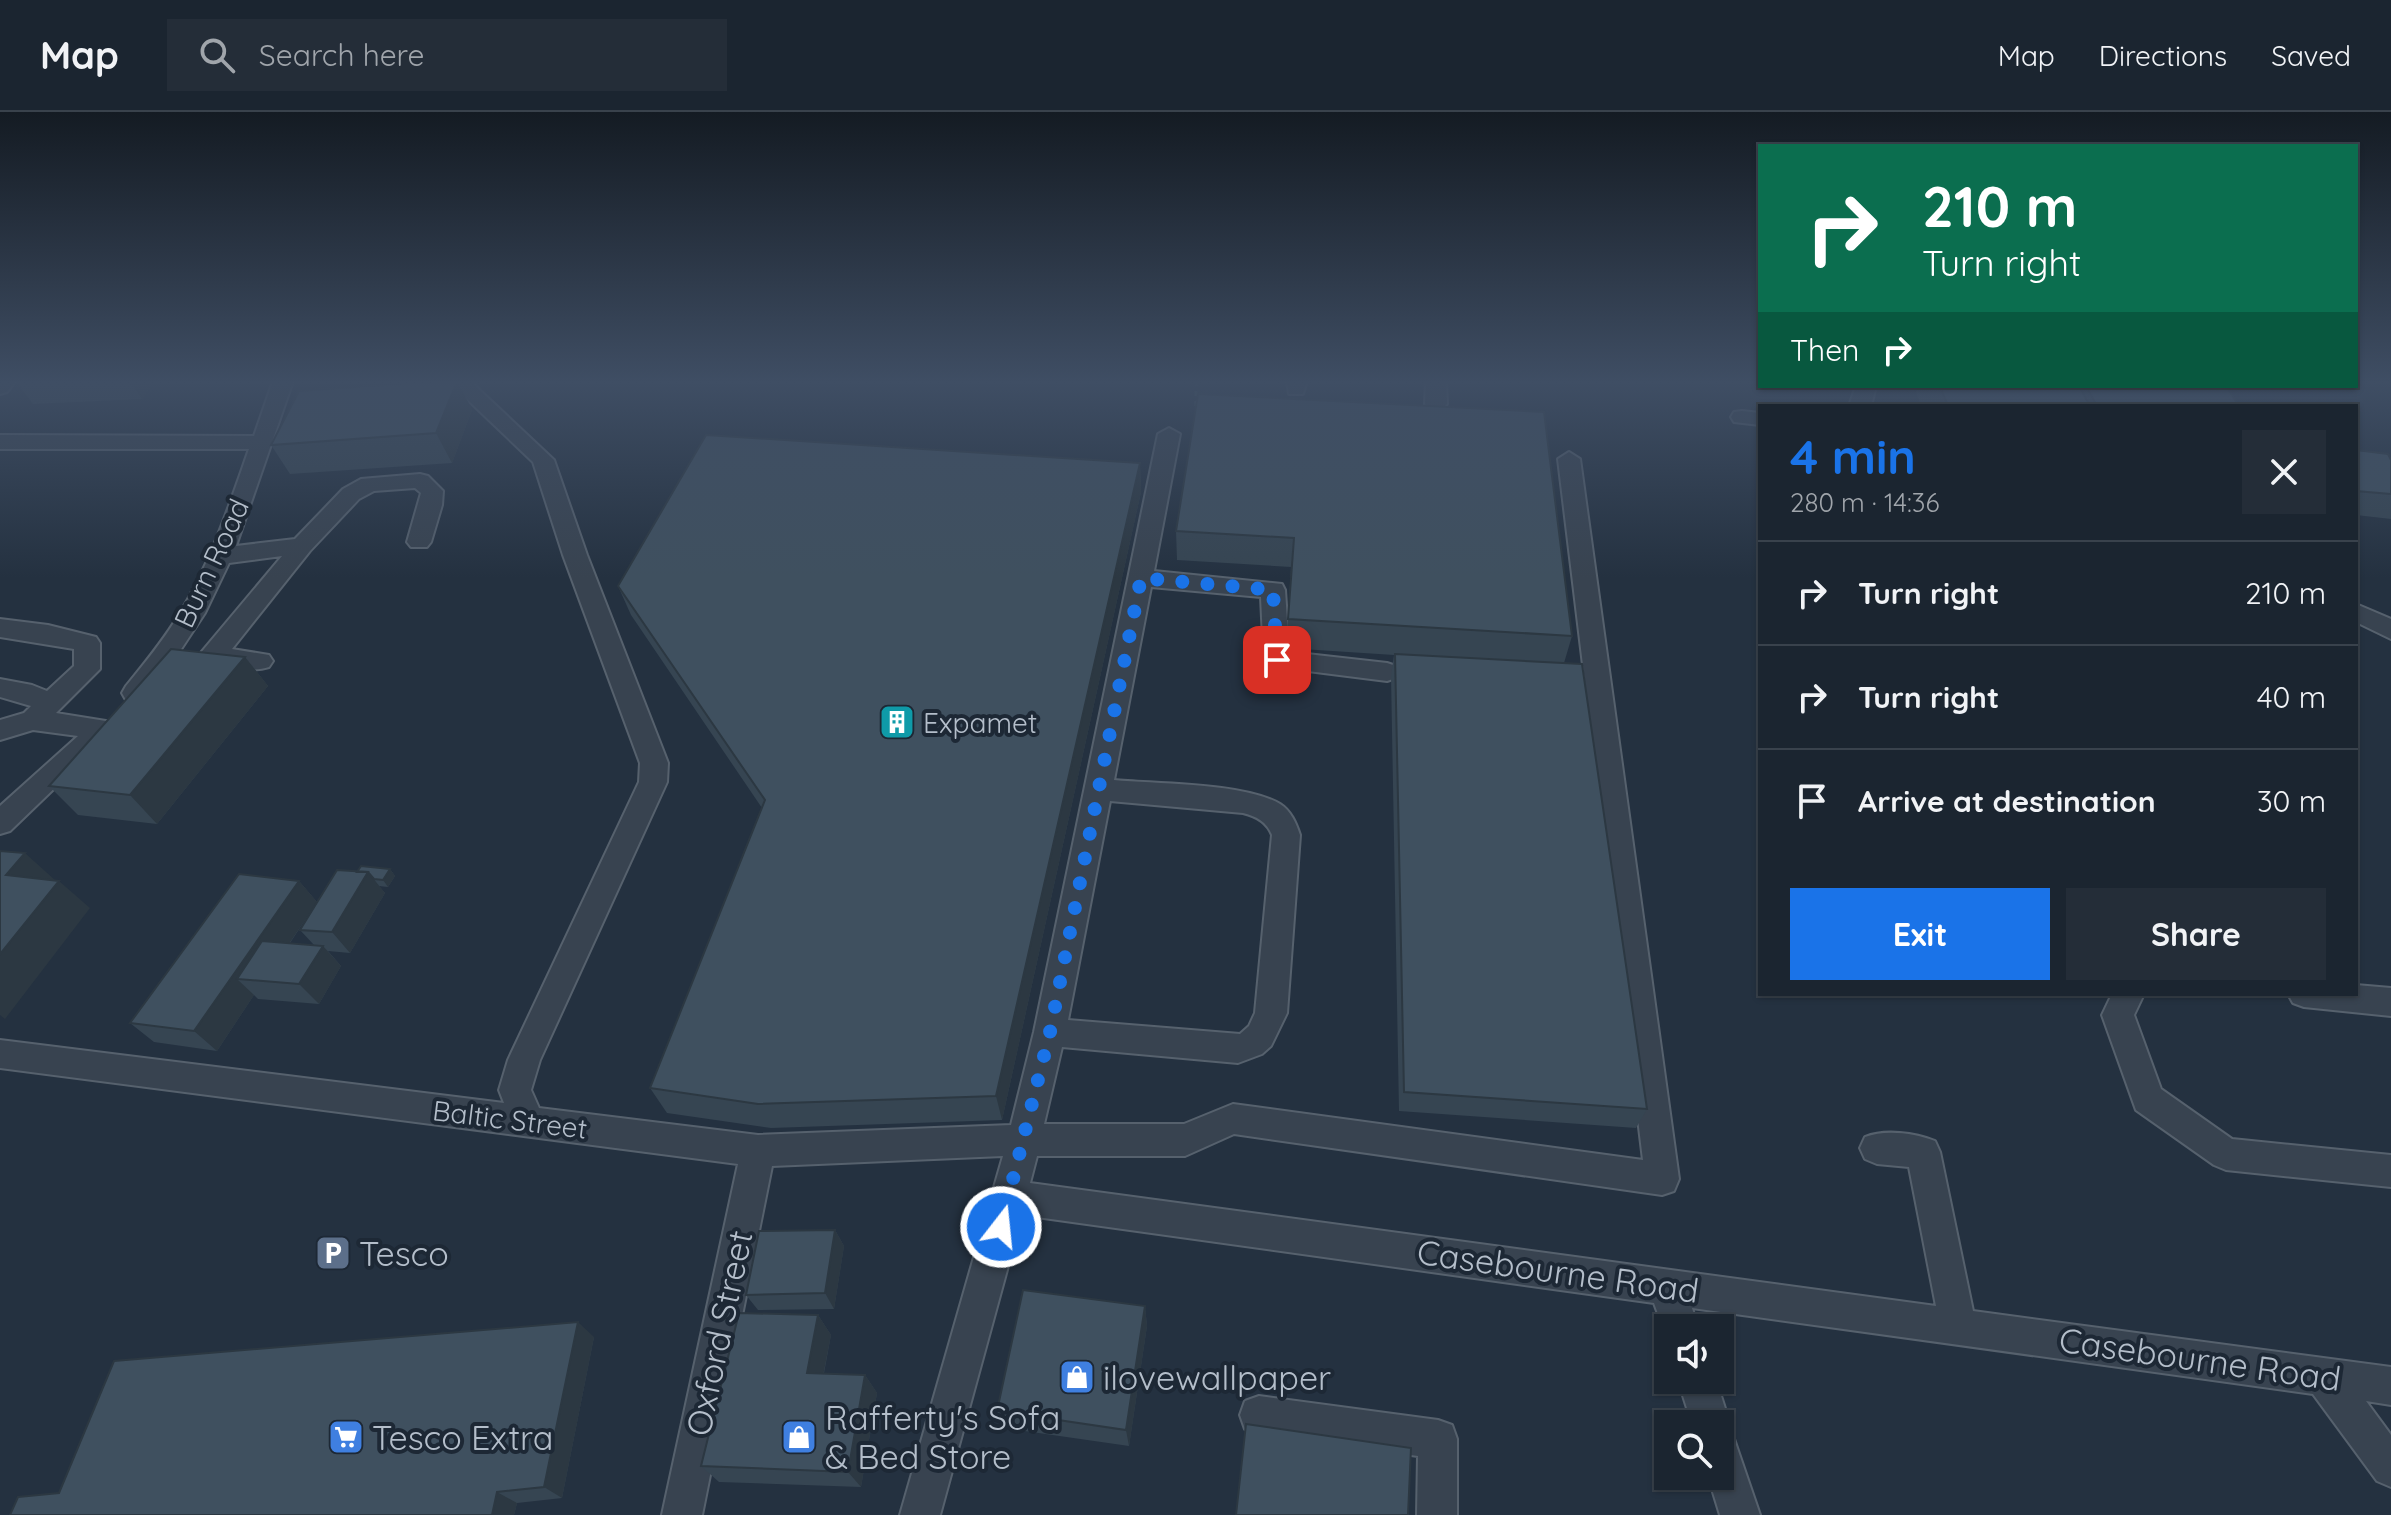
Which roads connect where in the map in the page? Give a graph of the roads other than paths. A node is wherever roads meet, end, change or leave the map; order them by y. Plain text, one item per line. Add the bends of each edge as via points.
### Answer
1 (261, 446) edge
2 (528, 446) edge
3 (1167, 446) edge
4 (1569, 459) dead end
5 (419, 542) dead end
6 (302, 546) junction
7 (220, 556) junction
8 (1141, 578) junction
9 (2358, 613) edge
10 (0, 628) edge
11 (2391, 630) edge
12 (260, 661) dead end
13 (1387, 672) dead end
14 (0, 688) edge
15 (41, 712) junction
16 (103, 729) junction
17 (0, 730) edge
18 (1099, 789) junction
19 (0, 823) edge
20 (2127, 996) edge
21 (2326, 996) edge
22 (2391, 1002) edge
23 (1050, 1032) junction
24 (0, 1054) edge
25 (528, 1121) junction
26 (1023, 1140) junction
27 (1877, 1148) dead end
28 (758, 1151) junction
29 (2391, 1171) edge
30 (1010, 1197) junction
31 (1666, 1285) junction
32 (1675, 1314) edge
33 (1958, 1325) junction
34 (2323, 1376) junction
35 (2391, 1386) edge
36 (1259, 1415) dead end
37 (2391, 1467) edge
38 (1732, 1490) edge
39 (682, 1515) edge
40 (920, 1515) edge
41 (1437, 1515) edge
42 (1740, 1515) edge

1 - 7 street, Burn Road
2 - 25 street via 543,460 654,763 653,782 524,1060 515,1090
3 - 8 street
4 - 26 street, Baltic Street via 1662,1179 1233,1119 1185,1140
5 - 6 street via 432,491 420,481 396,480 369,484 351,494
6 - 7 street
6 - 12 street via 212,655
7 - 16 street, Burn Road via 174,642
8 - 13 street via 1273,590 1277,660
8 - 18 street
9 - 11 street
10 - 15 street via 87,643 87,669
14 - 15 street via 32,694
15 - 16 street
15 - 17 street
16 - 19 street, Burn Road
18 - 23 street
18 - 23 street via 1243,802 1264,807 1282,822 1286,835 1271,1013 1265,1031 1253,1044 1238,1049
20 - 29 street via 2118,1015 2148,1099 2226,1154
21 - 22 street
23 - 26 street
24 - 25 street, Baltic Street
25 - 28 street, Baltic Street
26 - 28 street, Baltic Street
26 - 30 street
27 - 33 street via 1923,1152
28 - 39 street, Oxford Street
30 - 31 street, Casebourne Road
30 - 40 street
31 - 32 street
31 - 33 street, Casebourne Road
33 - 34 street, Casebourne Road
34 - 35 street, Casebourne Road
34 - 37 street
36 - 41 street via 1438,1439
38 - 42 street

